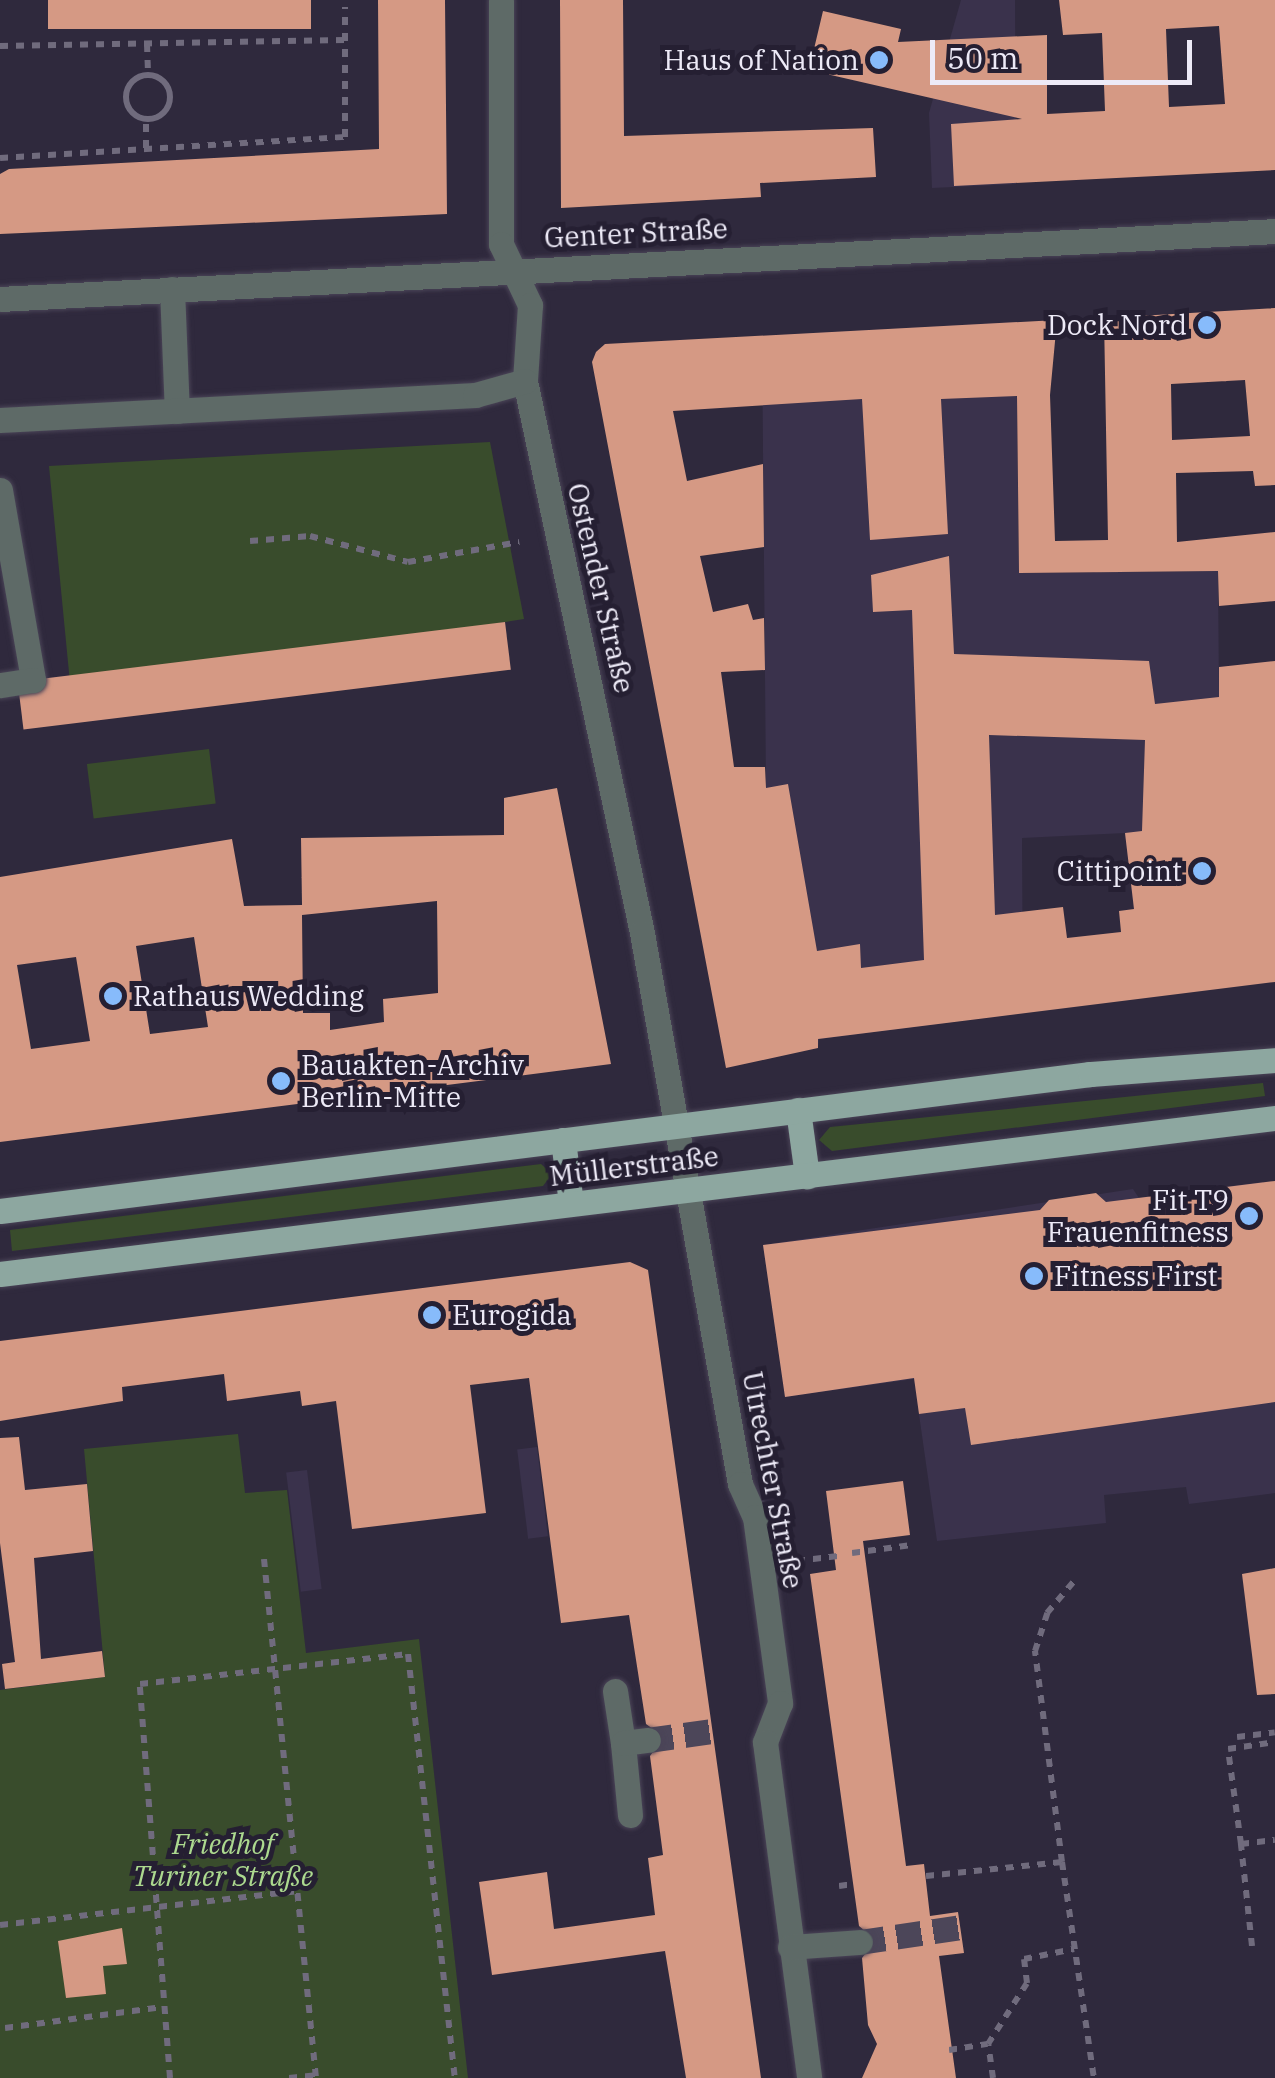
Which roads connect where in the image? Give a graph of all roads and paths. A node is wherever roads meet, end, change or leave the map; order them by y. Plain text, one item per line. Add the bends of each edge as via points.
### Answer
1 (501, 0) edge
2 (345, 8) dead end
3 (344, 40) junction
4 (147, 44) junction
5 (0, 46) edge
6 (148, 75) junction
7 (146, 120) junction
8 (146, 148) junction
9 (0, 158) edge
10 (1275, 230) edge
11 (513, 268) junction
12 (172, 289) junction
13 (0, 298) edge
14 (525, 380) junction
15 (177, 411) junction
16 (0, 420) edge
17 (0, 490) edge
18 (250, 541) dead end
19 (519, 542) dead end
20 (0, 685) edge
21 (1275, 1060) edge
22 (798, 1110) junction
23 (1275, 1118) edge
24 (679, 1125) junction
25 (562, 1140) junction
26 (807, 1176) junction
27 (690, 1190) junction
28 (571, 1204) junction
29 (0, 1210) edge
30 (0, 1274) edge
31 (911, 1545) dead end
32 (852, 1553) dead end
33 (838, 1556) dead end
34 (264, 1560) dead end
35 (797, 1562) dead end
36 (1075, 1580) dead end
37 (272, 1668) junction
38 (615, 1691) dead end
39 (1275, 1728) edge
40 (1237, 1737) dead end
41 (1275, 1742) edge
42 (630, 1815) dead end
43 (1275, 1840) edge
44 (1241, 1844) junction
45 (1062, 1862) junction
46 (926, 1876) dead end
47 (853, 1884) dead end
48 (839, 1886) dead end
49 (296, 1891) junction
50 (155, 1911) junction
51 (0, 1925) edge
52 (860, 1942) tunnel mouth
53 (1252, 1946) dead end
54 (790, 1948) junction
55 (1074, 1949) junction
56 (163, 2006) junction
57 (5, 2028) dead end
58 (988, 2044) junction
59 (949, 2050) dead end
60 (316, 2076) edge
61 (170, 2078) edge
62 (288, 2078) edge
63 (455, 2078) edge
64 (810, 2078) edge
65 (994, 2078) edge
66 (1094, 2078) edge

1 - 11 street, Ostender Straße via 501,244
2 - 3 path
3 - 4 path
3 - 8 path via 345,136
4 - 5 path
4 - 6 path
6 - 7 path via 134,80 125,100
6 - 7 path via 161,79 170,98 160,116
7 - 8 path
8 - 9 path
10 - 11 street, Genter Straße
11 - 12 street, Genter Straße
11 - 14 street, Ostender Straße via 530,305
12 - 13 street, Genter Straße
12 - 15 street
14 - 15 street via 491,393
14 - 24 street, Ostender Straße
15 - 16 street
17 - 20 street via 33,680
18 - 19 path via 310,536 408,562
21 - 22 main road, Müllerstraße
22 - 24 main road, Müllerstraße
22 - 26 main road
23 - 26 main road, Müllerstraße
24 - 25 main road, Müllerstraße
24 - 27 street, Ostender Straße
25 - 28 main road
25 - 29 main road, Müllerstraße
26 - 27 main road, Müllerstraße
27 - 28 main road, Müllerstraße
27 - 54 street, Utrechter Straße via 740,1484 755,1517 780,1703 765,1742
28 - 30 main road, Müllerstraße
31 - 32 path
33 - 35 path
34 - 37 path
36 - 45 path via 1047,1613 1035,1651
37 - 49 path
37 - 50 path via 140,1684
37 - 63 path via 408,1654
38 - 42 street via 636,1741
39 - 40 path
41 - 44 path via 1228,1749
43 - 44 path
44 - 53 path
45 - 46 path
45 - 55 path
47 - 48 path
49 - 50 path
49 - 60 path
50 - 51 path
50 - 56 path
52 - 54 street
54 - 64 street, Utrechter Straße
55 - 58 path via 1024,1959 1026,1983
55 - 66 path
56 - 57 path
56 - 61 path
58 - 59 path
58 - 65 path
60 - 62 path

